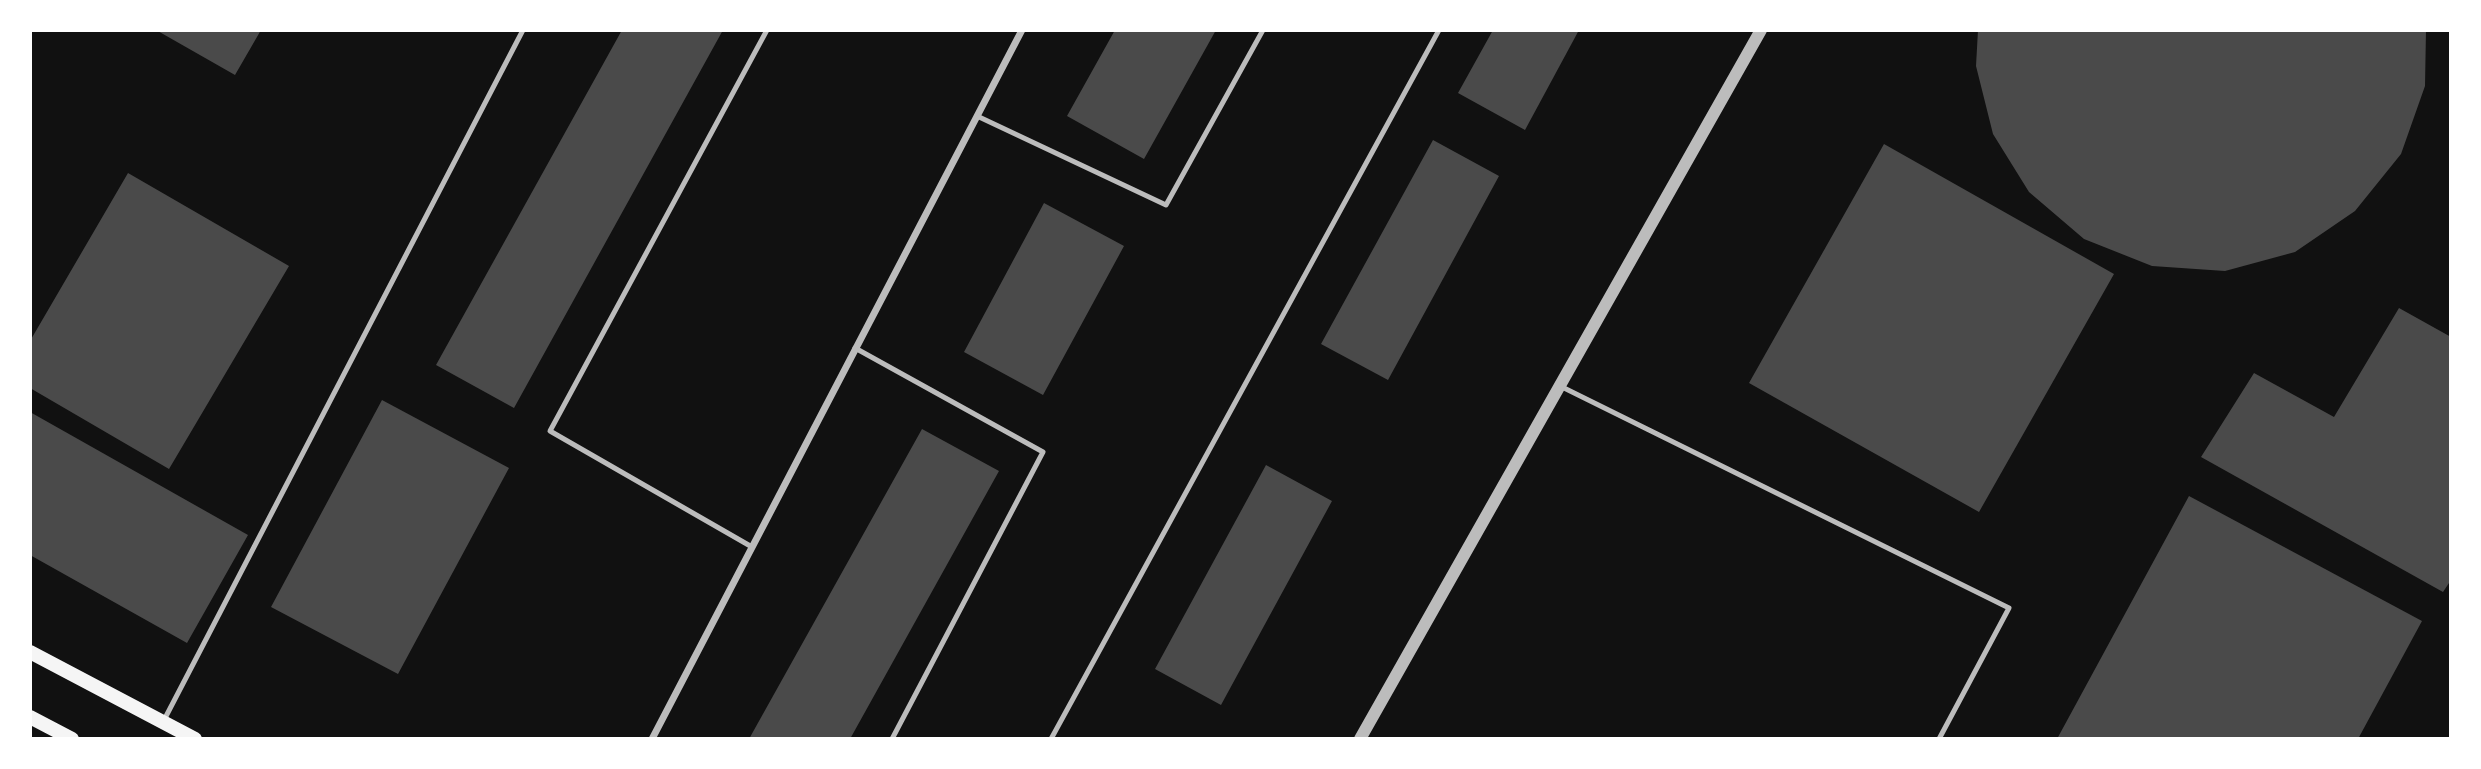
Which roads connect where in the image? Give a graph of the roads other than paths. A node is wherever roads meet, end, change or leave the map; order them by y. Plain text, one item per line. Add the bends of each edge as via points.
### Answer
1 (523, 30) edge
2 (767, 30) edge
3 (1021, 30) edge
4 (1263, 30) edge
5 (1439, 30) edge
6 (1760, 30) edge
7 (977, 116) junction
8 (855, 348) junction
9 (1560, 386) junction
10 (752, 547) junction
11 (30, 652) edge
12 (30, 717) edge
13 (163, 722) junction
14 (72, 739) edge
15 (195, 739) edge
16 (652, 739) edge
17 (892, 739) edge
18 (1051, 739) edge
19 (1360, 739) edge
20 (1939, 739) edge

1 - 13 lane
2 - 10 lane via 550,432
3 - 7 street
4 - 7 lane via 1166,205
5 - 18 lane
6 - 9 street
7 - 8 street
8 - 10 street
8 - 17 lane via 1043,452
9 - 19 street
9 - 20 lane via 2009,608
10 - 16 street
11 - 13 main road
12 - 14 main road
13 - 15 main road

